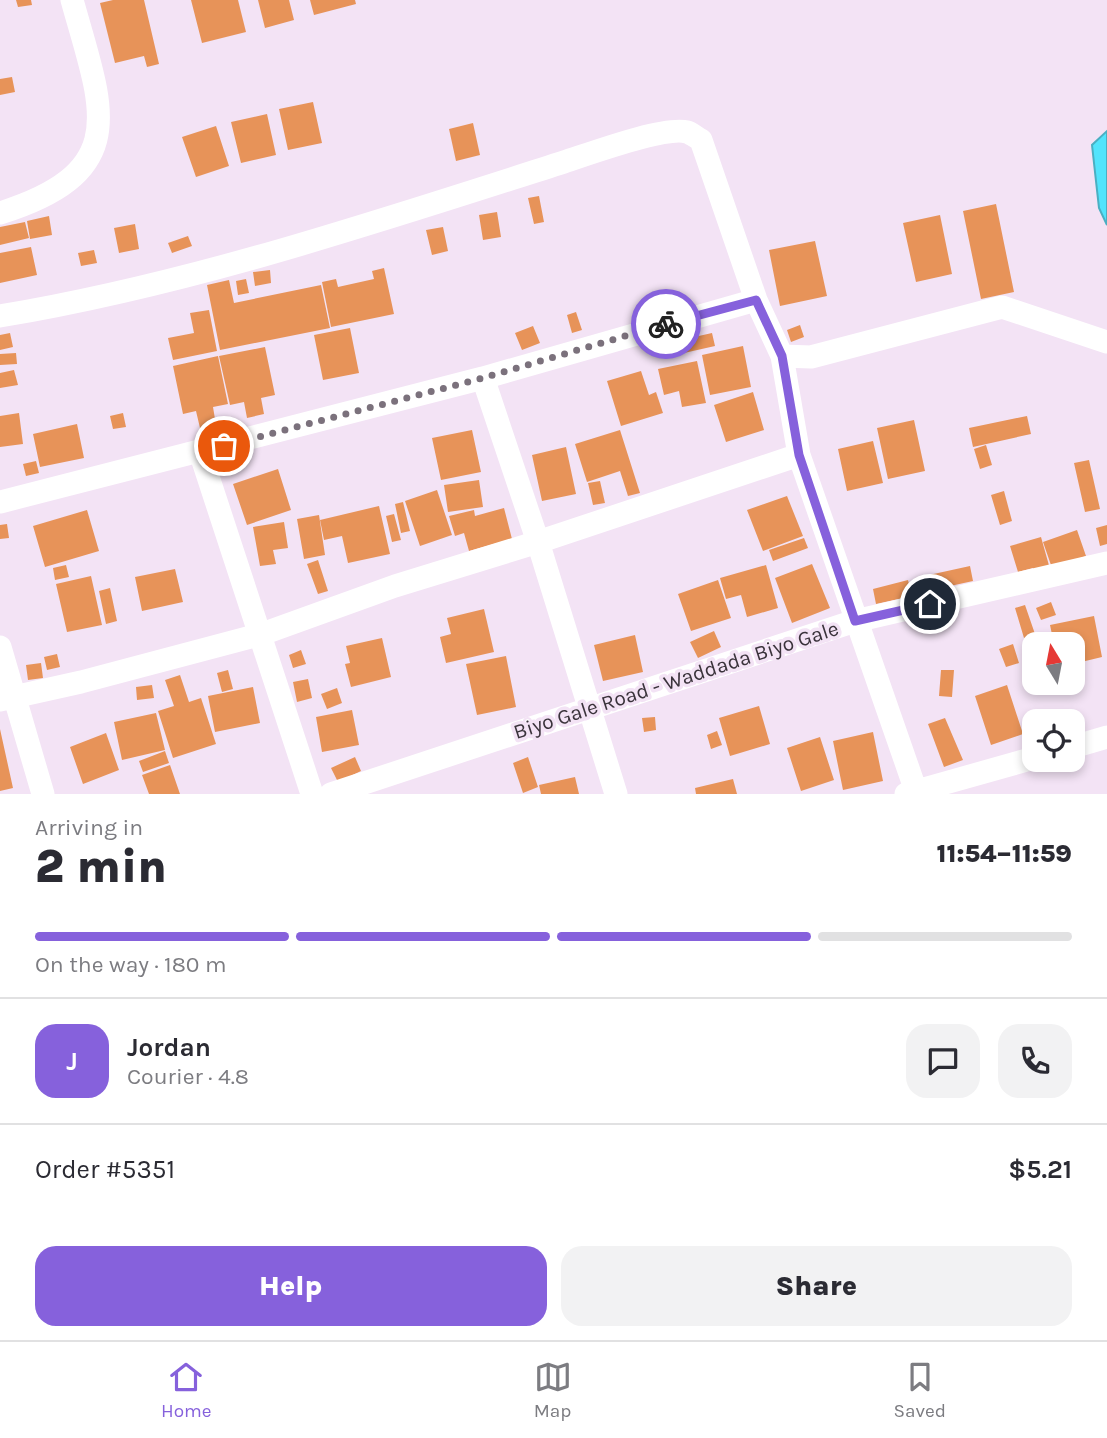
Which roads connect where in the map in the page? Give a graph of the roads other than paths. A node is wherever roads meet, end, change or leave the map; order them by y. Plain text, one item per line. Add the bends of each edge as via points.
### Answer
1 (72, 0) edge
2 (0, 213) edge
3 (756, 300) junction
4 (0, 316) edge
5 (1107, 342) edge
6 (782, 356) junction
7 (483, 378) junction
8 (200, 452) junction
9 (799, 455) junction
10 (0, 502) edge
11 (538, 542) junction
12 (1107, 563) edge
13 (855, 621) junction
14 (262, 634) junction
15 (0, 647) edge
16 (6, 699) edge
17 (589, 708) junction
18 (1107, 737) edge
19 (1085, 743) edge
20 (1022, 761) edge
21 (913, 793) edge
22 (43, 794) edge
23 (312, 794) edge
24 (331, 794) edge
25 (616, 794) edge

1 - 2 street via 100,99 95,148 72,179 35,202
3 - 4 street via 701,140 687,132 668,132 363,226 86,302
3 - 6 street
3 - 7 street
5 - 6 street via 1002,307 811,357
6 - 9 street
7 - 8 street
7 - 11 street
8 - 10 street
8 - 14 street
9 - 11 street
9 - 13 street
11 - 14 street via 394,586
11 - 17 street
12 - 13 street, Biyo Gale Road - Waddada Biyo Gale
13 - 17 street, Biyo Gale Road - Waddada Biyo Gale
13 - 21 street
14 - 16 street
14 - 23 street
15 - 16 street
16 - 22 street
17 - 24 street, Biyo Gale Road - Waddada Biyo Gale
17 - 25 street
18 - 19 street
20 - 21 street

